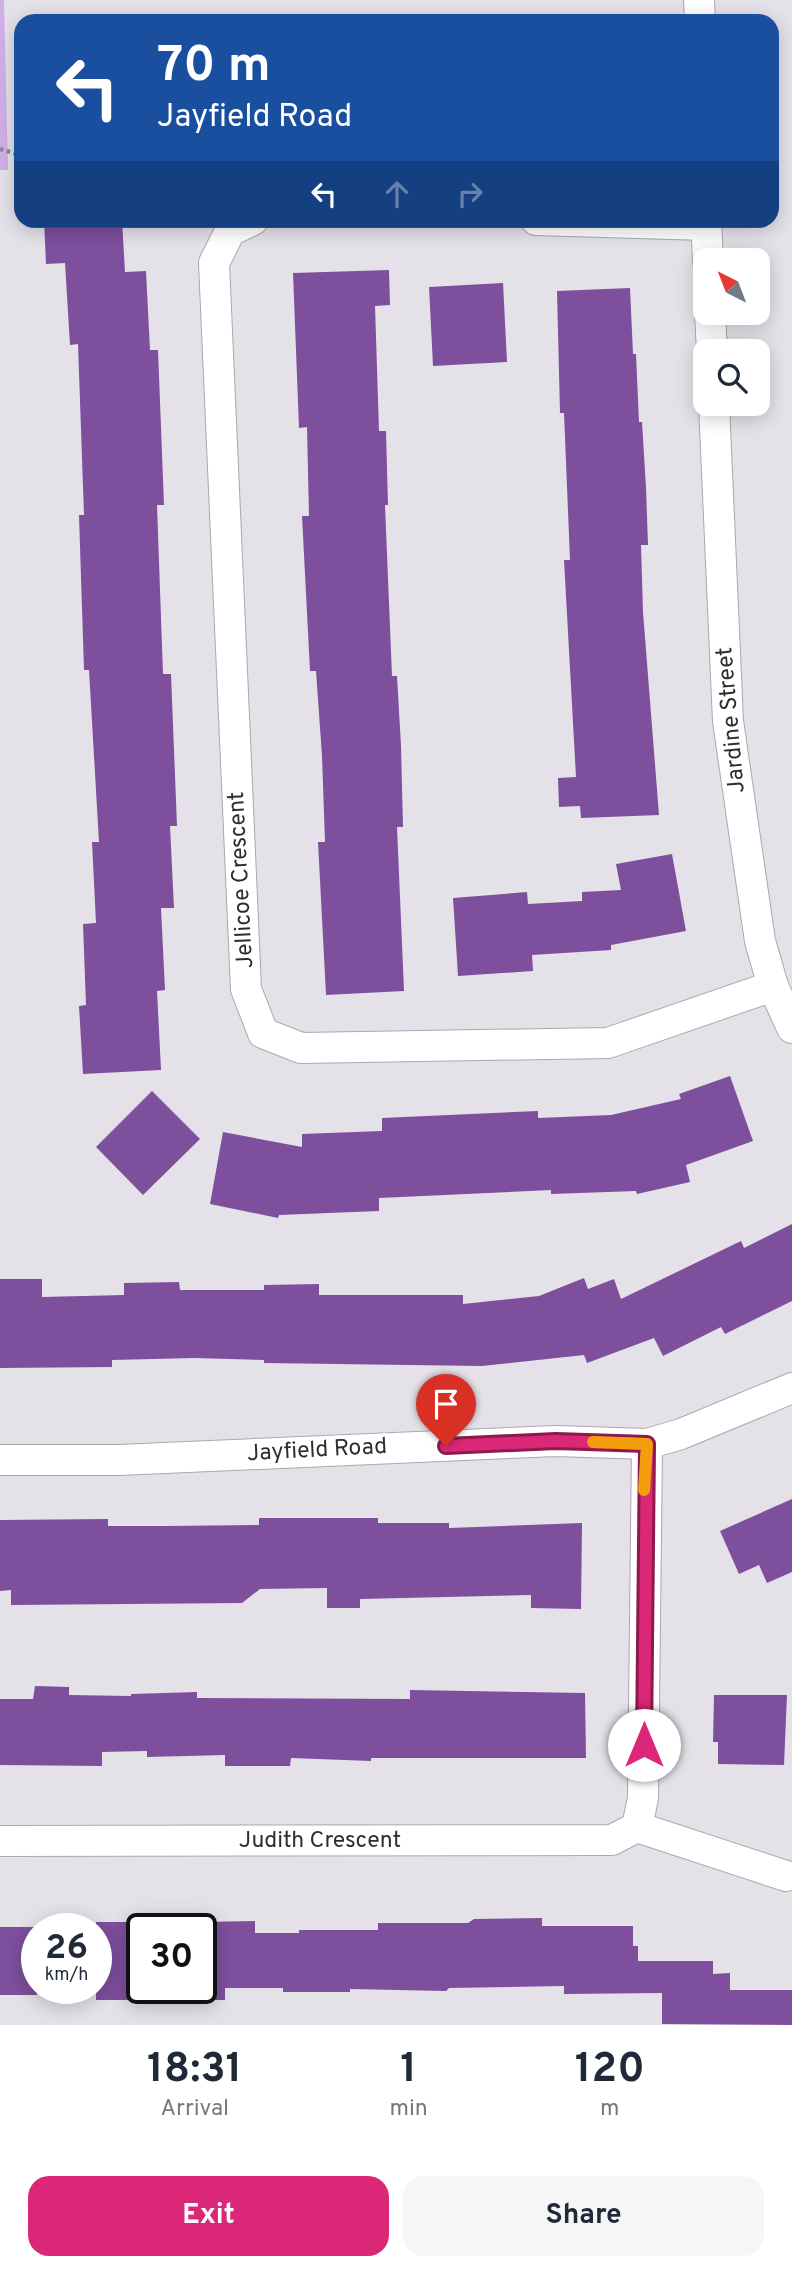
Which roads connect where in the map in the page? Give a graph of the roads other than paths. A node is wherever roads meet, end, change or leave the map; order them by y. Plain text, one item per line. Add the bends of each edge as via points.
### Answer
1 (236, 228) edge
2 (707, 228) edge
3 (708, 248) edge
4 (715, 416) edge
5 (773, 986) junction
6 (792, 1028) edge
7 (792, 1388) edge
8 (647, 1444) junction
9 (0, 1460) edge
10 (637, 1827) junction
11 (0, 1841) edge
12 (786, 1876) dead end

1 - 5 street, Jellicoe Crescent via 230,231 214,262 246,989 263,1033 301,1048 608,1042
2 - 3 street
4 - 5 street, Jardine Street via 728,721 760,942
5 - 6 street, Jardine Street
7 - 8 street, Jayfield Road
8 - 9 street, Jayfield Road via 556,1441 119,1460
8 - 10 street via 643,1798
10 - 11 street, Judith Crescent via 612,1840
10 - 12 street

